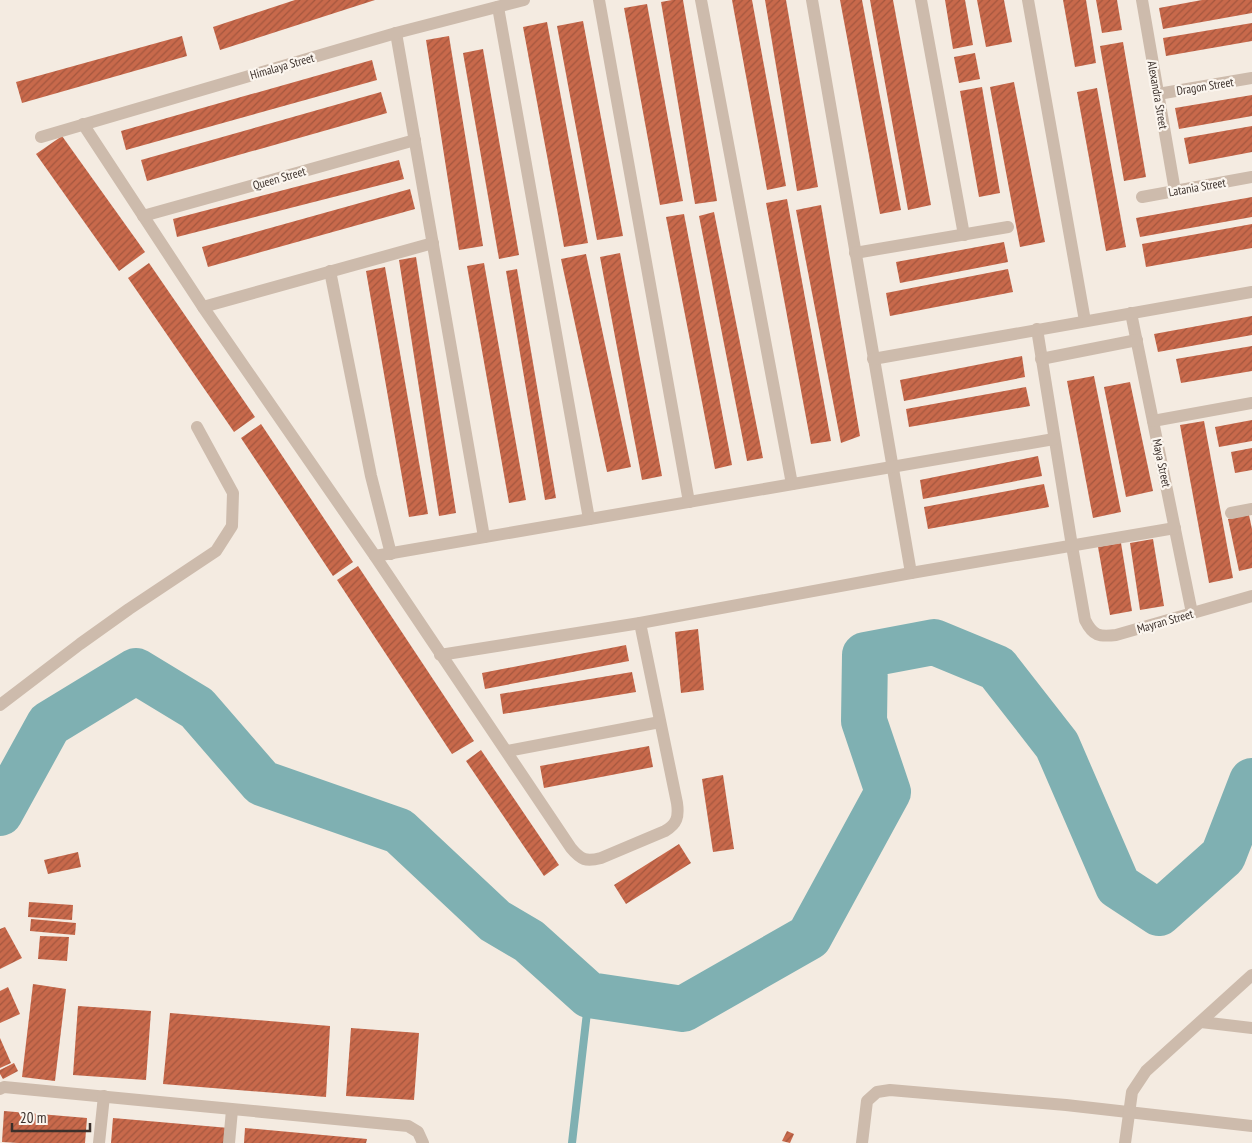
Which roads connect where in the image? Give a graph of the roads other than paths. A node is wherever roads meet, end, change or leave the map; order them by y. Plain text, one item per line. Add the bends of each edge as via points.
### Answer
1 (524, 0) edge
2 (599, 0) edge
3 (701, 0) edge
4 (812, 0) edge
5 (921, 0) edge
6 (1028, 0) edge
7 (1142, 0) edge
8 (498, 7) junction
9 (396, 33) junction
10 (1252, 78) edge
11 (1158, 94) junction
12 (83, 124) junction
13 (41, 137) dead end
14 (415, 140) junction
15 (1252, 177) edge
16 (1175, 191) junction
17 (1142, 197) dead end
18 (143, 216) junction
19 (1008, 227) dead end
20 (964, 235) junction
21 (433, 243) junction
22 (855, 253) junction
23 (330, 271) junction
24 (1252, 292) edge
25 (203, 307) junction
26 (1131, 313) junction
27 (1085, 321) junction
28 (1037, 329) junction
29 (1137, 340) junction
30 (873, 358) junction
31 (1041, 359) junction
32 (1252, 403) edge
33 (1153, 421) junction
34 (197, 427) dead end
35 (1054, 439) junction
36 (893, 467) junction
37 (792, 484) junction
38 (690, 502) junction
39 (1252, 509) edge
40 (1231, 513) dead end
41 (589, 519) junction
42 (1175, 528) junction
43 (484, 537) junction
44 (1072, 546) junction
45 (391, 554) junction
46 (375, 556) junction
47 (911, 573) junction
48 (1252, 596) edge
49 (1192, 613) junction
50 (640, 623) junction
51 (440, 655) junction
52 (0, 706) edge
53 (660, 722) junction
54 (507, 751) junction
55 (1252, 975) edge
56 (1200, 1022) junction
57 (1252, 1028) edge
58 (0, 1089) edge
59 (104, 1096) junction
60 (232, 1110) junction
61 (1128, 1113) junction
62 (1252, 1126) edge
63 (99, 1143) edge
64 (230, 1143) edge
65 (424, 1143) edge
66 (862, 1143) edge
67 (1125, 1143) edge

1 - 8 street, Himalaya Street
2 - 38 street
3 - 37 street
4 - 22 street
5 - 20 street
6 - 27 street
7 - 11 street, Alexandra Street
8 - 9 street, Himalaya Street
8 - 41 street
9 - 12 street, Himalaya Street
9 - 14 street
10 - 11 street, Dragon Street
11 - 16 street, Alexandra Street
12 - 13 street, Himalaya Street
12 - 18 street
14 - 18 street, Queen Street
14 - 21 street
15 - 16 street, Latania Street
16 - 17 street, Latania Street
18 - 25 street
19 - 20 street
20 - 22 street
21 - 23 street
21 - 43 street
22 - 30 street
23 - 25 street
23 - 45 street via 371,476
24 - 26 street
25 - 46 street
26 - 27 street
26 - 29 street, Maya Street
27 - 28 street
28 - 30 street
28 - 31 street
29 - 31 street
29 - 33 street, Maya Street
30 - 36 street
31 - 35 street
32 - 33 street
33 - 42 street, Maya Street
34 - 52 street via 233,493 232,526 216,551 80,644
35 - 36 street
35 - 44 street
36 - 37 street
36 - 47 street
37 - 38 street
38 - 41 street
39 - 40 street
41 - 43 street
42 - 44 street
42 - 49 street, Maya Street
43 - 45 street
44 - 47 street
44 - 49 street, Mayran Street via 1085,620 1096,635 1116,635
45 - 46 street
46 - 51 street
47 - 50 street
48 - 49 street, Mayran Street
50 - 51 street
50 - 53 street
51 - 54 street
53 - 54 street
53 - 54 street via 677,803 677,820 664,831 591,860 582,859 572,848
55 - 56 street
56 - 57 street
56 - 61 street via 1146,1071 1132,1092
58 - 59 street
59 - 60 street
59 - 63 street
60 - 64 street
60 - 65 street via 408,1126 418,1132
61 - 62 street
61 - 66 street via 890,1090 877,1092 867,1101
61 - 67 street

